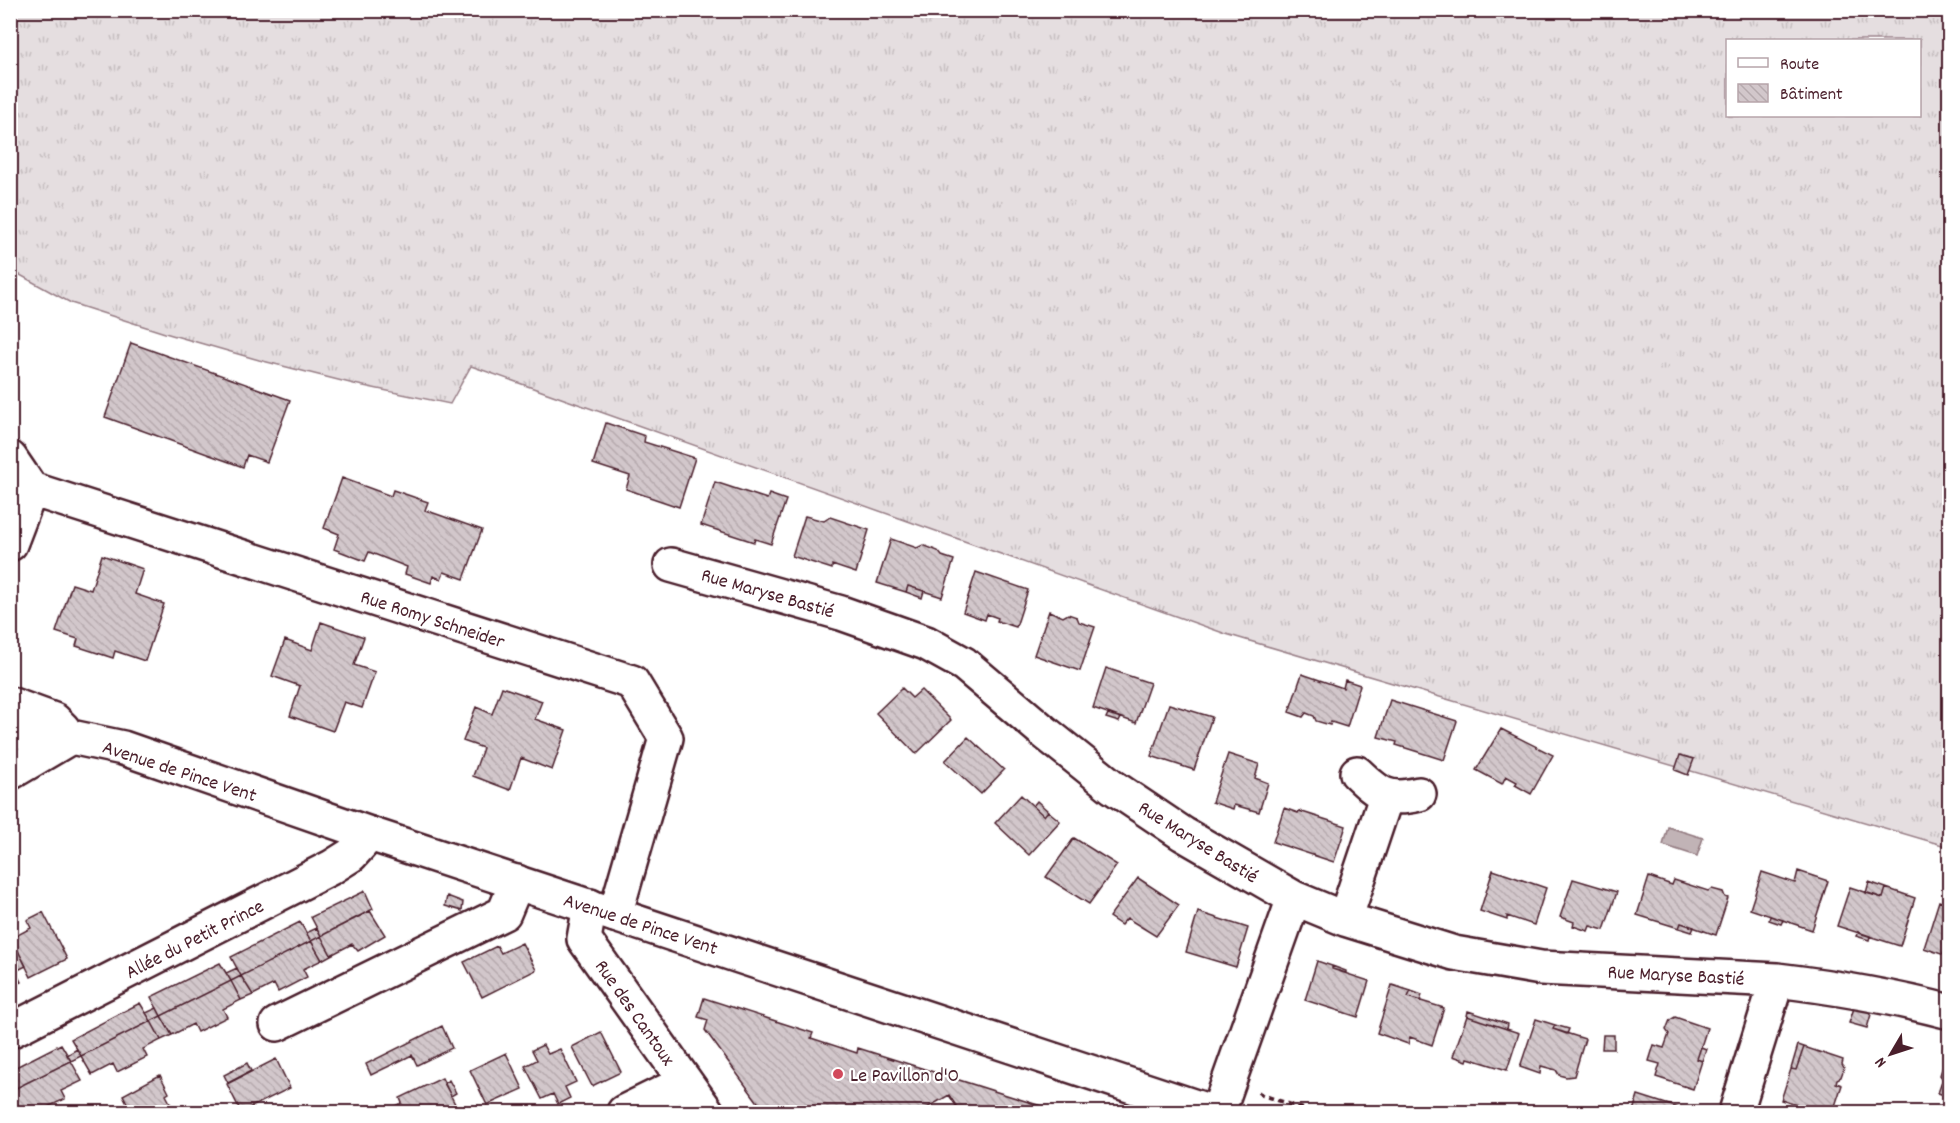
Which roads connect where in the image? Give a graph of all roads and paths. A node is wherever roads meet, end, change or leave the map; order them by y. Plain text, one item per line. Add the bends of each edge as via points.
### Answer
1 (10, 458) edge
2 (31, 489) junction
3 (10, 544) edge
4 (671, 565) dead end
5 (10, 704) edge
6 (10, 730) edge
7 (71, 737) junction
8 (10, 773) edge
9 (1357, 773) dead end
10 (1419, 794) dead end
11 (1386, 796) junction
12 (370, 834) junction
13 (517, 882) junction
14 (1293, 898) junction
15 (602, 910) junction
16 (1345, 919) junction
17 (1777, 980) junction
18 (1950, 1012) edge
19 (277, 1024) dead end
20 (10, 1031) edge
21 (685, 1082) junction
22 (1255, 1089) dead end
23 (1192, 1110) edge
24 (624, 1113) edge
25 (707, 1113) edge
26 (1218, 1113) edge
27 (1313, 1113) edge
28 (1736, 1113) edge

1 - 2 street
2 - 3 street
2 - 15 street, Rue Romy Schneider via 632,682 666,738
4 - 14 street, Rue Maryse Bastié via 841,613 926,643 964,664 1113,787 1183,834
5 - 7 street, Avenue de Pince Vent via 54,720
6 - 7 street, Avenue de Pince Vent
7 - 8 street
7 - 12 street, Avenue de Pince Vent via 123,748
9 - 11 street
10 - 11 street
11 - 16 street
12 - 13 street, Avenue de Pince Vent
12 - 20 street, Allée du Petit Prince via 351,855 332,867
13 - 15 street, Avenue de Pince Vent
13 - 19 street via 504,913
14 - 16 street, Rue Maryse Bastié
14 - 26 street
15 - 21 street, Rue des Cantoux via 584,939
15 - 23 street, Avenue de Pince Vent
16 - 17 street, Rue Maryse Bastié via 1454,953 1541,968
17 - 18 street, Rue Maryse Bastié via 1903,1000
17 - 28 street
21 - 24 street
21 - 25 street, Rue des Cantoux
22 - 27 path

